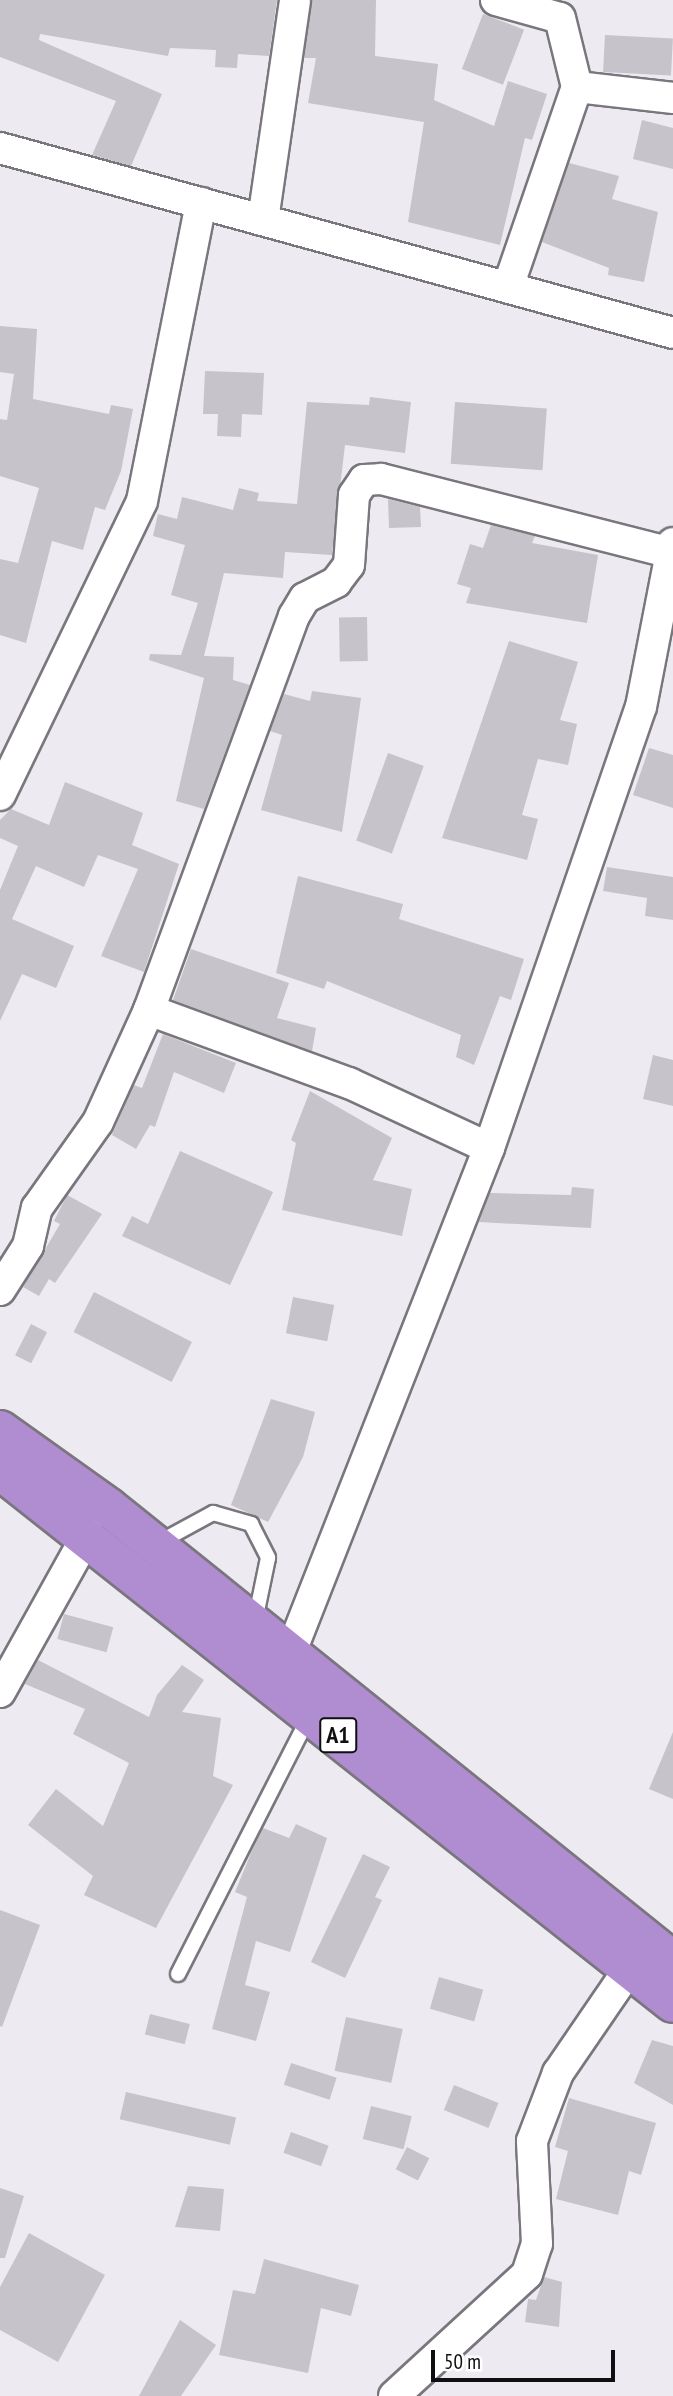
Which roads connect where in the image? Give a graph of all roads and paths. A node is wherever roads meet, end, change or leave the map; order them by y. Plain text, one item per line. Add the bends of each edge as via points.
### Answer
1 (295, 0) edge
2 (496, 0) edge
3 (577, 87) junction
4 (673, 98) edge
5 (0, 148) edge
6 (201, 203) junction
7 (263, 220) junction
8 (508, 287) junction
9 (673, 333) edge
10 (672, 548) edge
11 (0, 795) edge
12 (149, 1010) junction
13 (489, 1147) junction
14 (0, 1290) edge
15 (0, 1430) edge
16 (0, 1470) edge
17 (88, 1534) junction
18 (155, 1545) junction
19 (254, 1625) junction
20 (290, 1654) junction
21 (0, 1692) edge
22 (312, 1713) junction
23 (673, 1961) edge
24 (630, 1968) junction
25 (178, 1974) dead end
26 (673, 2003) edge
27 (394, 2396) edge

1 - 7 street
2 - 3 street via 559,18
3 - 4 street
3 - 8 street
5 - 6 street
6 - 7 street
6 - 11 street via 142,501
7 - 8 street
8 - 9 street
10 - 12 street via 364,480 354,495 349,565 336,582 305,598 294,616
10 - 13 street via 641,708
12 - 13 street via 349,1083
12 - 14 street via 98,1122 37,1208 28,1246
13 - 20 street
15 - 18 highway, A1
16 - 17 highway, A1
17 - 21 street
17 - 22 highway, A1
18 - 19 highway, A1
18 - 19 lane via 214,1513 251,1524 268,1558
19 - 20 highway, A1
20 - 23 highway, A1
22 - 24 highway, A1
22 - 25 lane
24 - 26 highway, A1
24 - 27 street via 558,2073 532,2141 537,2244 527,2274

